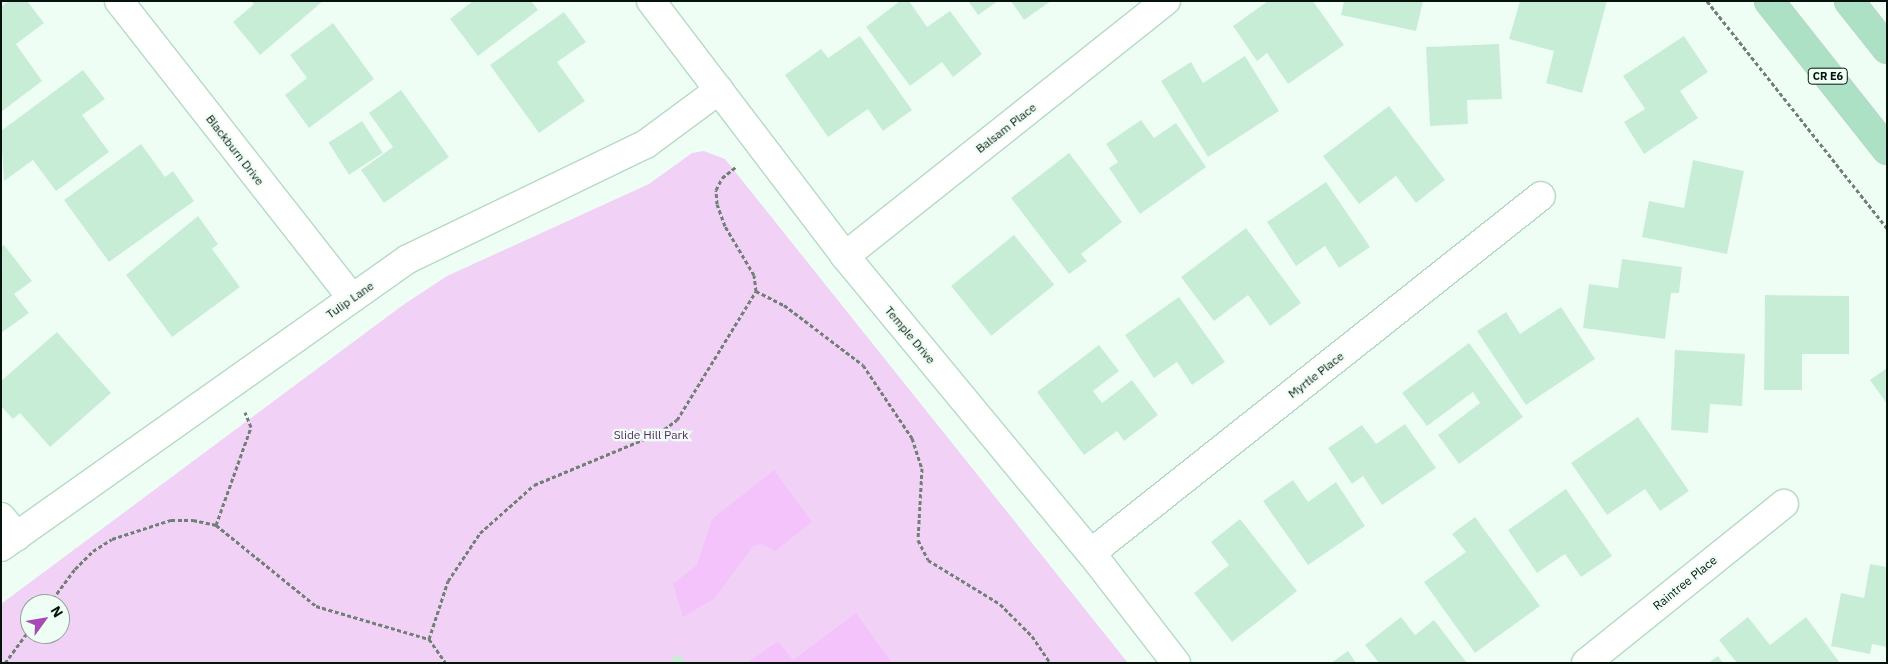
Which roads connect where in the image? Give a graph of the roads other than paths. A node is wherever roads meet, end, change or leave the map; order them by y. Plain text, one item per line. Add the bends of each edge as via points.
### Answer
1 (119, 1) edge
2 (651, 1) edge
3 (1166, 1) edge
4 (1768, 1) edge
5 (1849, 1) edge
6 (1887, 49) edge
7 (719, 90) junction
8 (1887, 150) edge
9 (1541, 196) dead end
10 (845, 256) junction
11 (352, 298) junction
12 (1784, 504) dead end
13 (6, 533) edge
14 (1091, 553) junction
15 (1176, 663) edge
16 (1586, 663) edge

1 - 11 street, Blackburn Drive
2 - 7 street, Temple Drive
3 - 10 street, Balsam Place
4 - 8 main road, CR E6
5 - 6 main road
7 - 10 street, Temple Drive
7 - 11 street, Tulip Lane via 646,144 441,240
9 - 14 street, Myrtle Place
10 - 14 street, Temple Drive
11 - 13 street, Tulip Lane via 235,383
12 - 16 street, Raintree Place
14 - 15 street, Temple Drive

